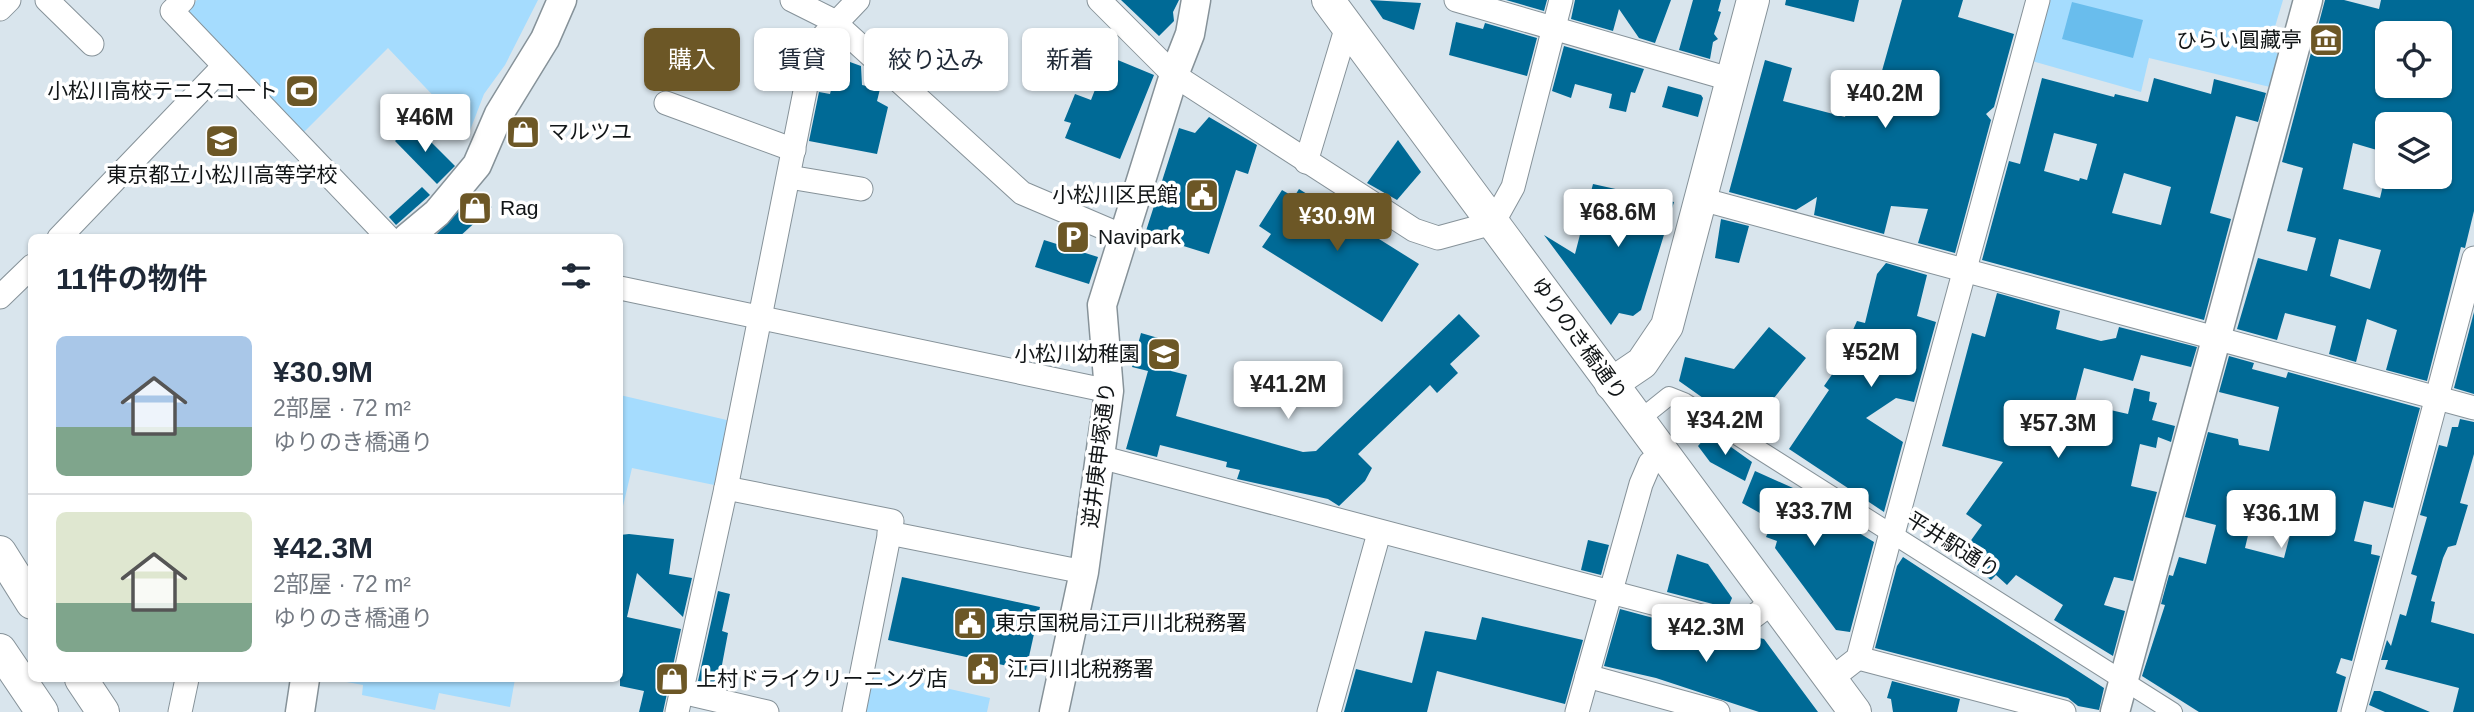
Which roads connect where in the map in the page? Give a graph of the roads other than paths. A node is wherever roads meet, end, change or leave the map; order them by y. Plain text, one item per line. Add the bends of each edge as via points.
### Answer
1 (9, 0) edge
2 (47, 0) edge
3 (183, 0) edge
4 (562, 0) edge
5 (792, 0) edge
6 (858, 0) edge
7 (1099, 0) edge
8 (1196, 0) edge
9 (1328, 0) edge
10 (1456, 0) edge
11 (1561, 0) edge
12 (1753, 0) edge
13 (2038, 0) edge
14 (2308, 0) edge
15 (0, 9) edge
16 (836, 23) junction
17 (1347, 26) junction
18 (1554, 27) junction
19 (92, 44) dead end
20 (224, 66) junction
21 (1174, 75) junction
22 (1733, 80) junction
23 (666, 103) dead end
24 (794, 150) junction
25 (1306, 162) junction
26 (789, 177) junction
27 (861, 189) dead end
28 (1701, 199) junction
29 (1493, 223) junction
30 (64, 234) edge
31 (385, 234) edge
32 (412, 234) edge
33 (1124, 236) junction
34 (2474, 258) edge
35 (28, 270) edge
36 (1965, 271) junction
37 (623, 289) edge
38 (0, 297) edge
39 (760, 318) junction
40 (2216, 337) junction
41 (1611, 384) junction
42 (1110, 391) junction
43 (2437, 398) junction
44 (2474, 408) edge
45 (1639, 420) junction
46 (1665, 453) junction
47 (1100, 457) junction
48 (726, 488) junction
49 (889, 533) junction
50 (1379, 533) junction
51 (1892, 533) junction
52 (0, 552) edge
53 (1084, 572) junction
54 (1611, 591) junction
55 (28, 597) edge
56 (1774, 601) junction
57 (0, 650) edge
58 (1858, 658) junction
59 (1587, 676) junction
60 (1831, 679) junction
61 (2124, 680) junction
62 (83, 682) edge
63 (186, 682) edge
64 (305, 682) edge
65 (680, 702) edge
66 (42, 712) edge
67 (103, 712) edge
68 (180, 712) edge
69 (300, 712) edge
70 (767, 712) edge
71 (854, 712) edge
72 (1054, 712) edge
73 (1329, 712) edge
74 (1577, 712) edge
75 (1718, 712) edge
76 (1855, 712) edge
77 (2064, 712) edge
78 (2115, 712) edge
79 (2173, 712) edge
80 (2353, 712) edge

1 - 15 street
2 - 19 street
3 - 20 street via 172,11
4 - 32 street via 545,39 499,114 477,165 437,213
5 - 16 street
6 - 16 street
7 - 21 street
8 - 21 street, 逆井庚申塚通り via 1196,15
9 - 17 main road, ゆりのき橋通り
10 - 18 street
11 - 18 street
12 - 22 main road
13 - 36 street
14 - 40 street
16 - 24 street via 814,46
16 - 33 street via 1022,192
17 - 25 street
17 - 29 main road, ゆりのき橋通り
18 - 22 street
18 - 29 street via 1513,187
20 - 30 street
20 - 31 street
21 - 25 street
21 - 33 street, 逆井庚申塚通り
22 - 28 main road
23 - 24 street
24 - 26 street
25 - 29 street via 1414,230 1438,238
26 - 27 street
26 - 39 street
28 - 36 street
28 - 41 main road via 1661,338 1642,363
29 - 41 main road, ゆりのき橋通り
33 - 42 street, 逆井庚申塚通り via 1102,305
34 - 43 street
35 - 38 street
36 - 40 street
36 - 51 street
37 - 39 street
39 - 42 street
39 - 48 street
40 - 43 street
40 - 61 street
41 - 45 main road, ゆりのき橋通り
42 - 47 street, 逆井庚申塚通り
43 - 44 street
43 - 80 street
45 - 46 main road, ゆりのき橋通り
45 - 51 street, 平井駅通り via 1669,396 1684,402
46 - 54 street via 1650,463 1641,484
46 - 56 main road, ゆりのき橋通り
47 - 50 street
47 - 53 street, 逆井庚申塚通り
48 - 49 street via 892,521
48 - 65 street
49 - 53 street
49 - 71 street
50 - 54 street
50 - 73 street
51 - 58 street
51 - 61 street, 平井駅通り
52 - 55 main road
53 - 72 street, 逆井庚申塚通り
54 - 56 street via 1738,624
54 - 59 street
56 - 60 main road, ゆりのき橋通り
57 - 66 main road
58 - 60 street
58 - 77 street
59 - 74 street
59 - 75 street
60 - 76 main road, ゆりのき橋通り
61 - 78 street
61 - 79 street, 平井駅通り
62 - 67 main road
63 - 68 street
64 - 69 street
65 - 70 street

